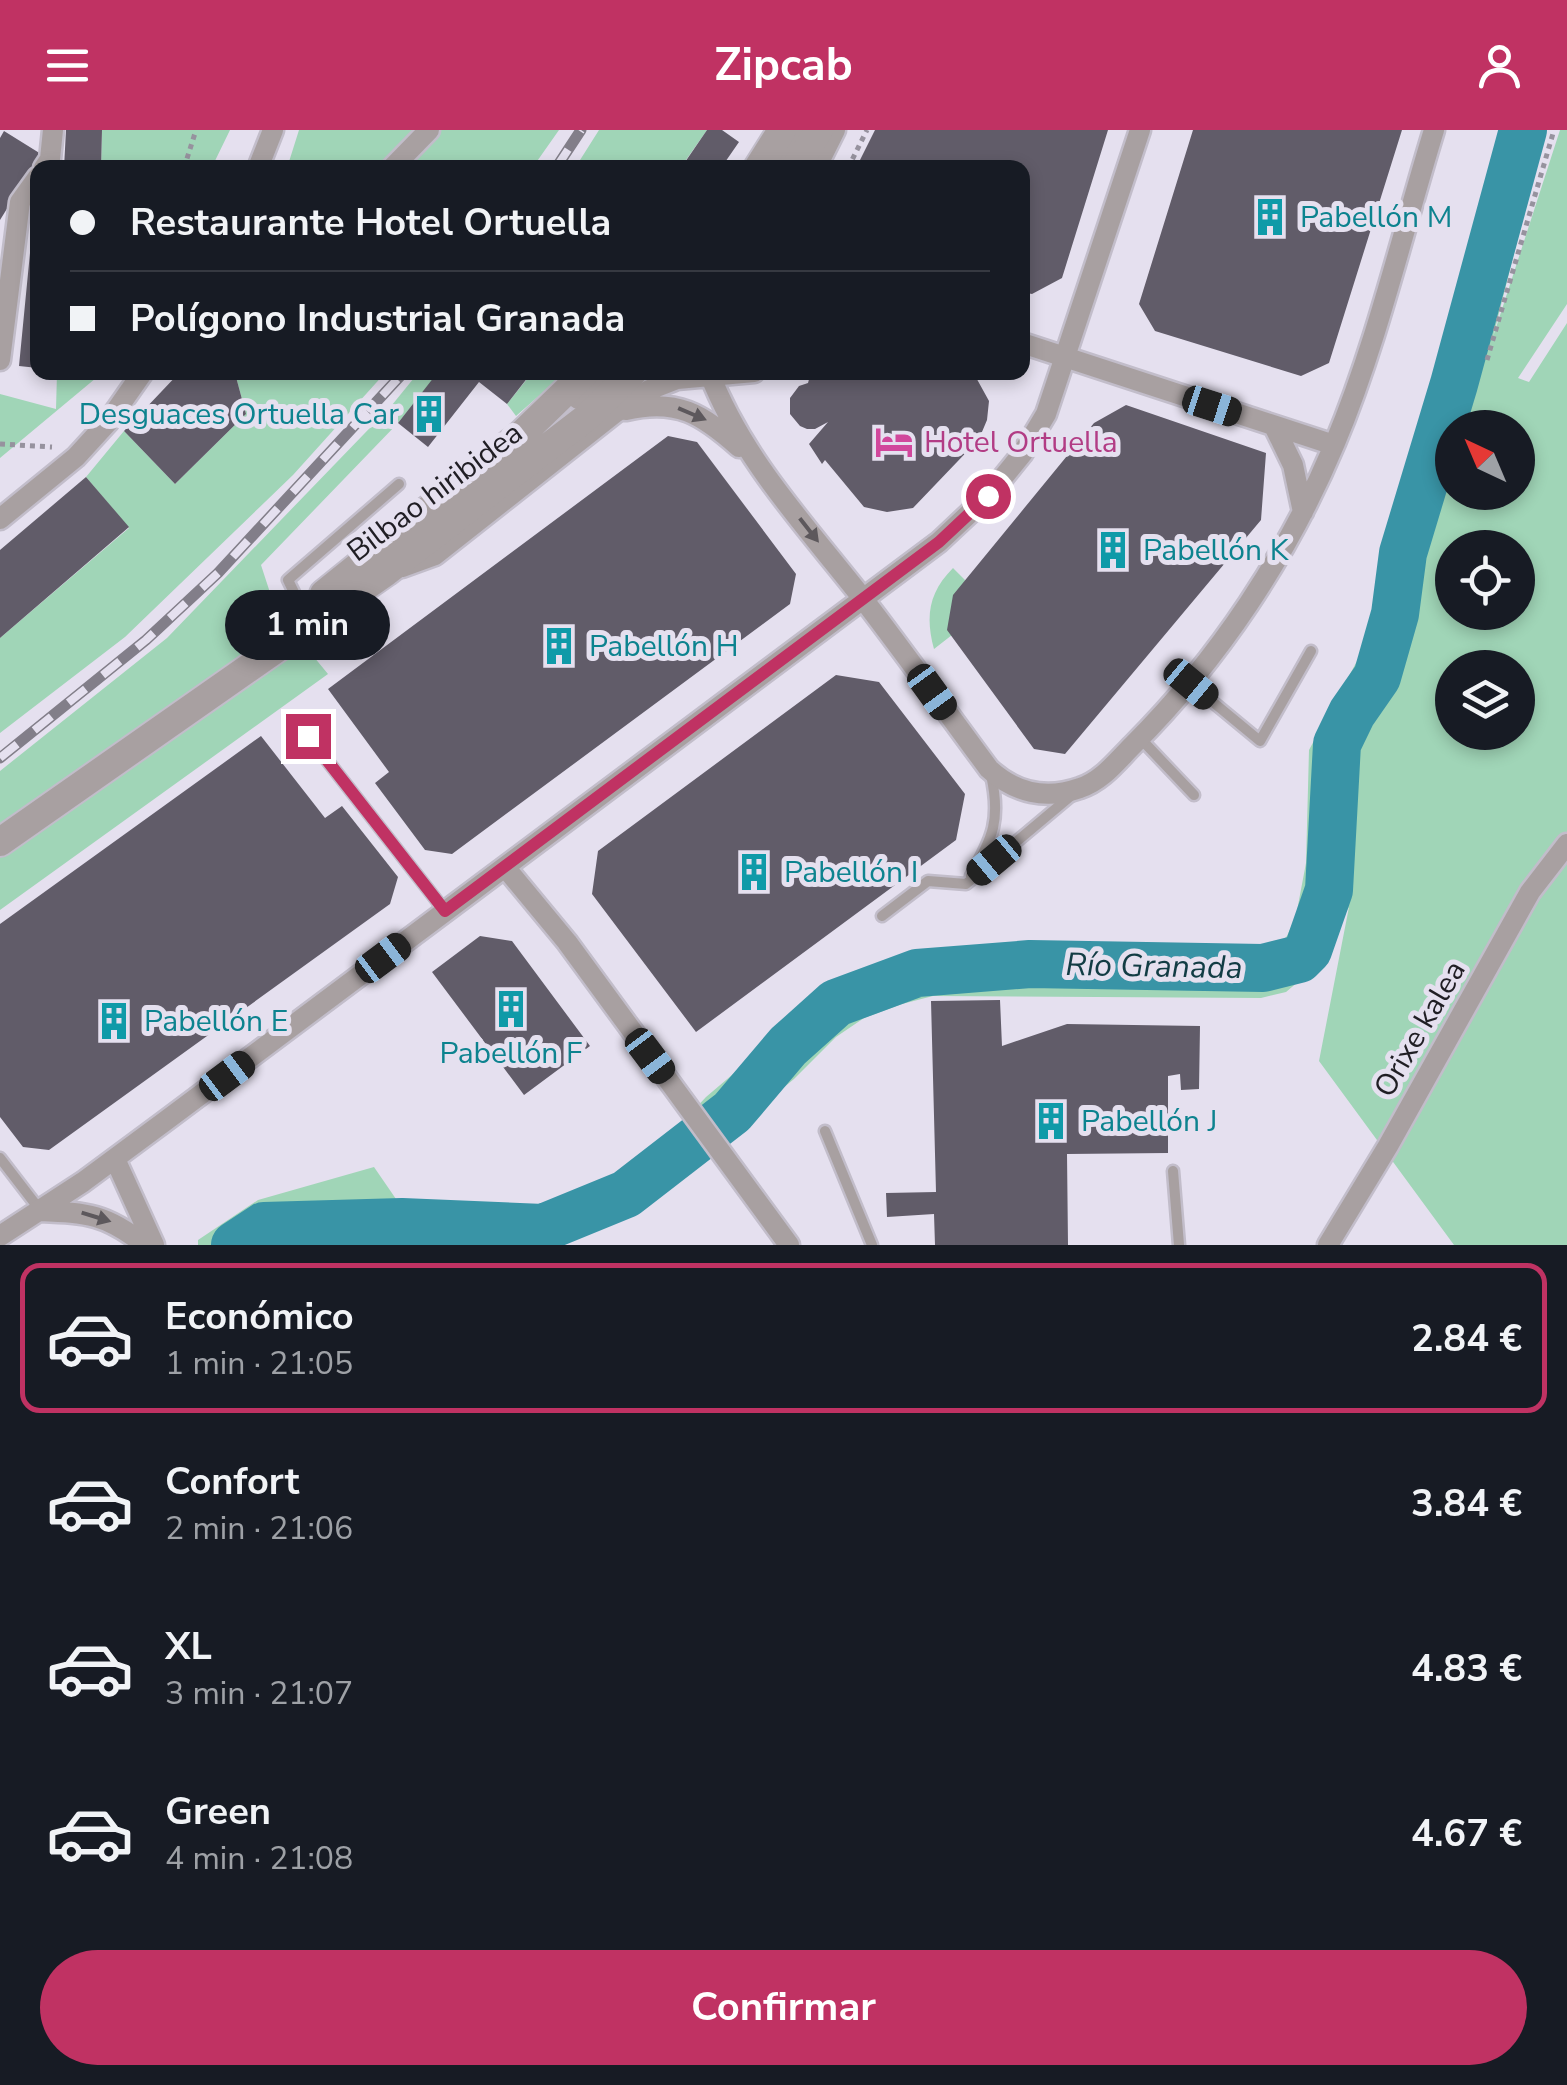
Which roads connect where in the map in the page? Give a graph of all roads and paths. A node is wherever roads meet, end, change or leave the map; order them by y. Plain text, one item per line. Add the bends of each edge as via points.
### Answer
1 (53, 130) edge
2 (196, 130) edge
3 (273, 130) edge
4 (429, 130) edge
5 (782, 130) edge
6 (798, 130) edge
7 (818, 130) edge
8 (835, 130) edge
9 (867, 130) edge
10 (1140, 130) edge
11 (1434, 130) edge
12 (1554, 130) edge
13 (49, 160) edge
14 (187, 160) edge
15 (261, 160) edge
16 (400, 160) edge
17 (763, 160) edge
18 (781, 160) edge
19 (801, 160) edge
20 (820, 160) edge
21 (852, 160) edge
22 (30, 188) edge
23 (1030, 346) edge
24 (1064, 358) junction
25 (0, 360) edge
26 (1487, 360) dead end
27 (137, 380) edge
28 (578, 380) edge
29 (597, 380) edge
30 (625, 380) edge
31 (679, 380) edge
32 (712, 380) edge
33 (614, 412) junction
34 (1274, 426) junction
35 (521, 435) junction
36 (0, 444) edge
37 (1334, 445) junction
38 (76, 457) junction
39 (755, 462) junction
40 (399, 484) dead end
41 (1303, 512) junction
42 (0, 519) edge
43 (386, 572) junction
44 (863, 599) junction
45 (303, 611) junction
46 (1311, 651) dead end
47 (1191, 684) junction
48 (308, 736) dead end
49 (1140, 738) junction
50 (989, 769) junction
51 (1080, 788) junction
52 (71, 791) junction
53 (1194, 796) dead end
54 (0, 842) edge
55 (1567, 844) edge
56 (506, 867) junction
57 (966, 884) junction
58 (445, 911) junction
59 (882, 916) dead end
60 (825, 1130) dead end
61 (0, 1158) edge
62 (114, 1159) junction
63 (1173, 1171) dead end
64 (40, 1211) junction
65 (0, 1236) edge
66 (145, 1245) edge
67 (154, 1245) edge
68 (790, 1245) edge
69 (872, 1245) edge
70 (1179, 1245) edge
71 (1328, 1245) edge

1 - 13 street
2 - 14 path
3 - 15 street
4 - 16 street
5 - 17 street
6 - 18 street
7 - 19 street
8 - 20 street
9 - 21 path
10 - 24 street
11 - 37 street
12 - 26 path
22 - 25 street via 20,202
23 - 24 street
24 - 34 street
24 - 44 street via 1046,414 999,482 939,542
27 - 38 street
28 - 35 street, Bilbao hiribidea
29 - 35 street via 552,423
30 - 43 street, Bilbao hiribidea via 587,417
31 - 33 street
32 - 39 street
33 -> 39 street via 654,404 688,412 712,423
33 - 43 street via 435,555
34 - 37 street
34 - 41 street via 1293,465
35 - 45 street, Bilbao hiribidea
36 - 38 path via 54,447 64,440
37 - 41 street
38 - 42 street
39 -> 44 street
40 - 45 lane via 288,580
41 - 47 street
43 - 52 street, Bilbao hiribidea
44 - 50 street
44 - 56 street
45 - 52 street, Bilbao hiribidea
46 - 47 lane via 1260,741
47 - 49 street
48 - 58 lane
49 - 51 street via 1100,778
49 - 53 lane
50 - 51 street via 1006,785 1028,792
50 - 57 lane via 994,827
51 - 57 lane
52 - 54 street, Bilbao hiribidea
55 - 71 street, Orixe kalea via 1530,892
56 - 58 street
56 - 68 street
57 - 59 lane via 928,881
58 - 62 street
60 - 69 lane
61 - 64 lane
62 - 64 street
62 - 67 street
63 - 70 lane
64 - 65 street
64 -> 66 street via 84,1213 119,1224

